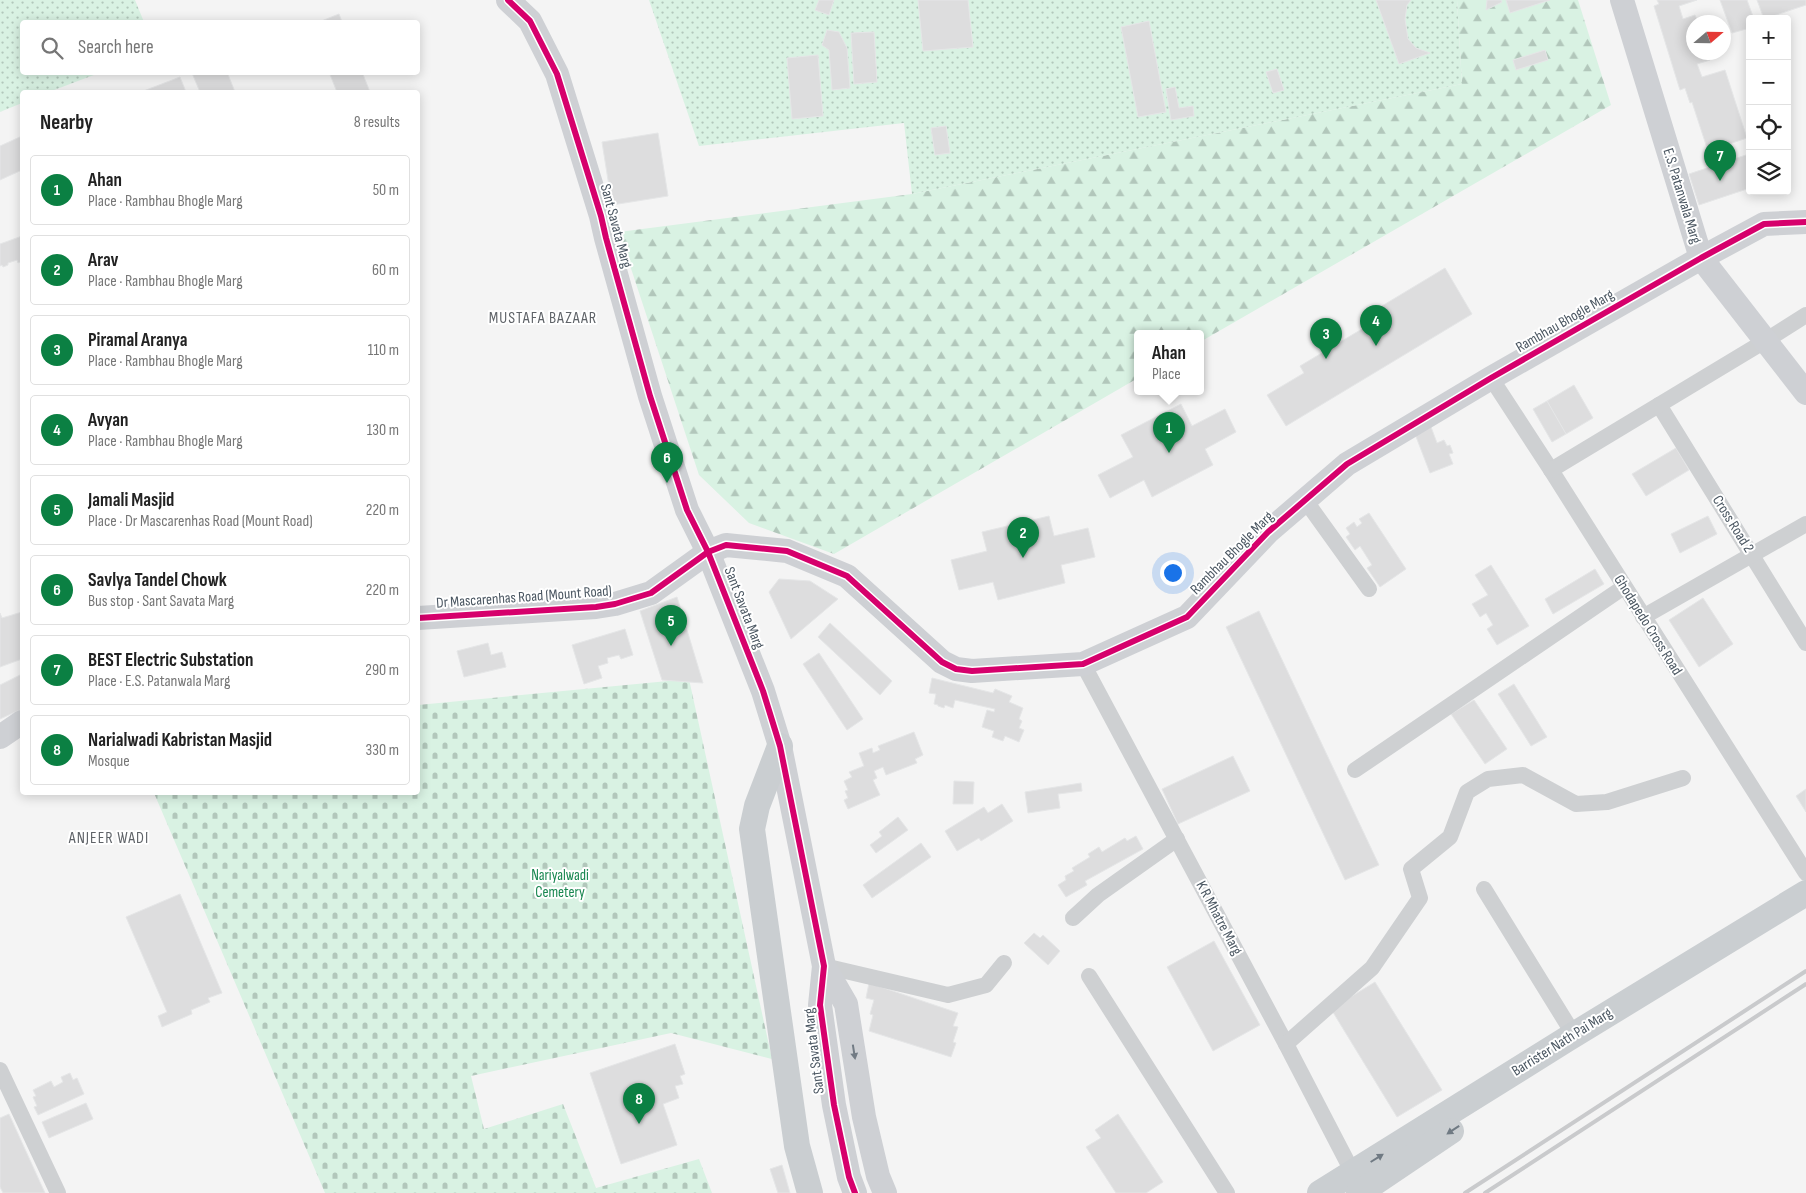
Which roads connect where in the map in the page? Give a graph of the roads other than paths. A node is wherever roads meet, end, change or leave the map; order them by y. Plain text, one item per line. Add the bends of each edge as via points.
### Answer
1 (508, 0) edge
2 (1622, 0) edge
3 (1806, 222) edge
4 (1701, 258) junction
5 (1806, 315) edge
6 (1765, 341) junction
7 (1491, 378) junction
8 (1806, 393) edge
9 (1659, 405) junction
10 (1551, 470) junction
11 (1305, 500) junction
12 (1806, 524) edge
13 (708, 552) junction
14 (1752, 555) junction
15 (1624, 587) junction
16 (1369, 589) dead end
17 (1643, 617) junction
18 (420, 618) edge
19 (1806, 643) edge
20 (1084, 664) junction
21 (20, 723) edge
22 (0, 737) edge
23 (780, 746) junction
24 (1355, 770) dead end
25 (1683, 778) dead end
26 (1177, 839) junction
27 (1806, 873) edge
28 (1484, 889) dead end
29 (1806, 893) edge
30 (1806, 910) edge
31 (1074, 918) dead end
32 (1004, 963) dead end
33 (824, 966) junction
34 (1089, 976) dead end
35 (1574, 1035) junction
36 (1286, 1044) junction
37 (0, 1070) edge
38 (1356, 1183) edge
39 (58, 1193) edge
40 (810, 1193) edge
41 (855, 1193) edge
42 (885, 1193) edge
43 (1227, 1193) edge
44 (1320, 1193) edge

1 - 13 street, Sant Savata Marg via 530,21 558,74 650,396 687,510
2 - 4 street, E.S. Patanwala Marg
3 - 4 street, Rambhau Bhogle Marg via 1764,224
4 - 6 street, E.S. Patanwala Marg
4 - 7 street, Rambhau Bhogle Marg
5 - 6 street
6 - 8 street, E.S. Patanwala Marg
6 - 9 street
7 - 10 street, Ghodapedo Cross Road
7 - 11 street, Rambhau Bhogle Marg via 1346,464
9 - 10 street
9 - 14 street, Cross Road 2
10 - 15 street, Ghodapedo Cross Road
11 - 16 street
11 - 20 street, Rambhau Bhogle Marg via 1268,532 1187,617
12 - 14 street
13 - 18 street, Dr Mascarenhas Road (Mount Road) via 650,593 614,604 596,608
13 - 20 street, Rambhau Bhogle Marg via 726,545 787,551 847,576 942,662 956,669 972,671
13 - 23 street, Sant Savata Marg via 763,691
14 - 17 street
14 - 19 street, Cross Road 2
15 - 17 street, Ghodapedo Cross Road
15 - 24 street
17 - 27 street, Ghodapedo Cross Road
20 - 26 street, K R Mhatre Marg
21 - 22 street
23 - 33 street, Sant Savata Marg
23 - 40 main road via 757,806 752,829 797,1146
25 - 36 street via 1607,802 1576,804 1523,775 1488,779 1467,792 1450,837 1411,869 1420,898 1372,968
26 - 31 street via 1098,895
26 - 36 street, K R Mhatre Marg
28 - 35 street
29 - 35 main road, Barrister Nath Pai Marg
30 -> 38 main road, Barrister Nath Pai Marg via 1473,1116
32 - 33 street via 986,985 948,995
33 - 41 street, Sant Savata Marg via 820,1005 834,1105
33 -> 42 street, Sant Savata Marg via 846,1004 864,1117
34 - 43 street
38 -> 35 main road, Barrister Nath Pai Marg
36 - 38 street, K R Mhatre Marg
37 - 39 street
38 - 44 main road, Barrister Nath Pai Marg

